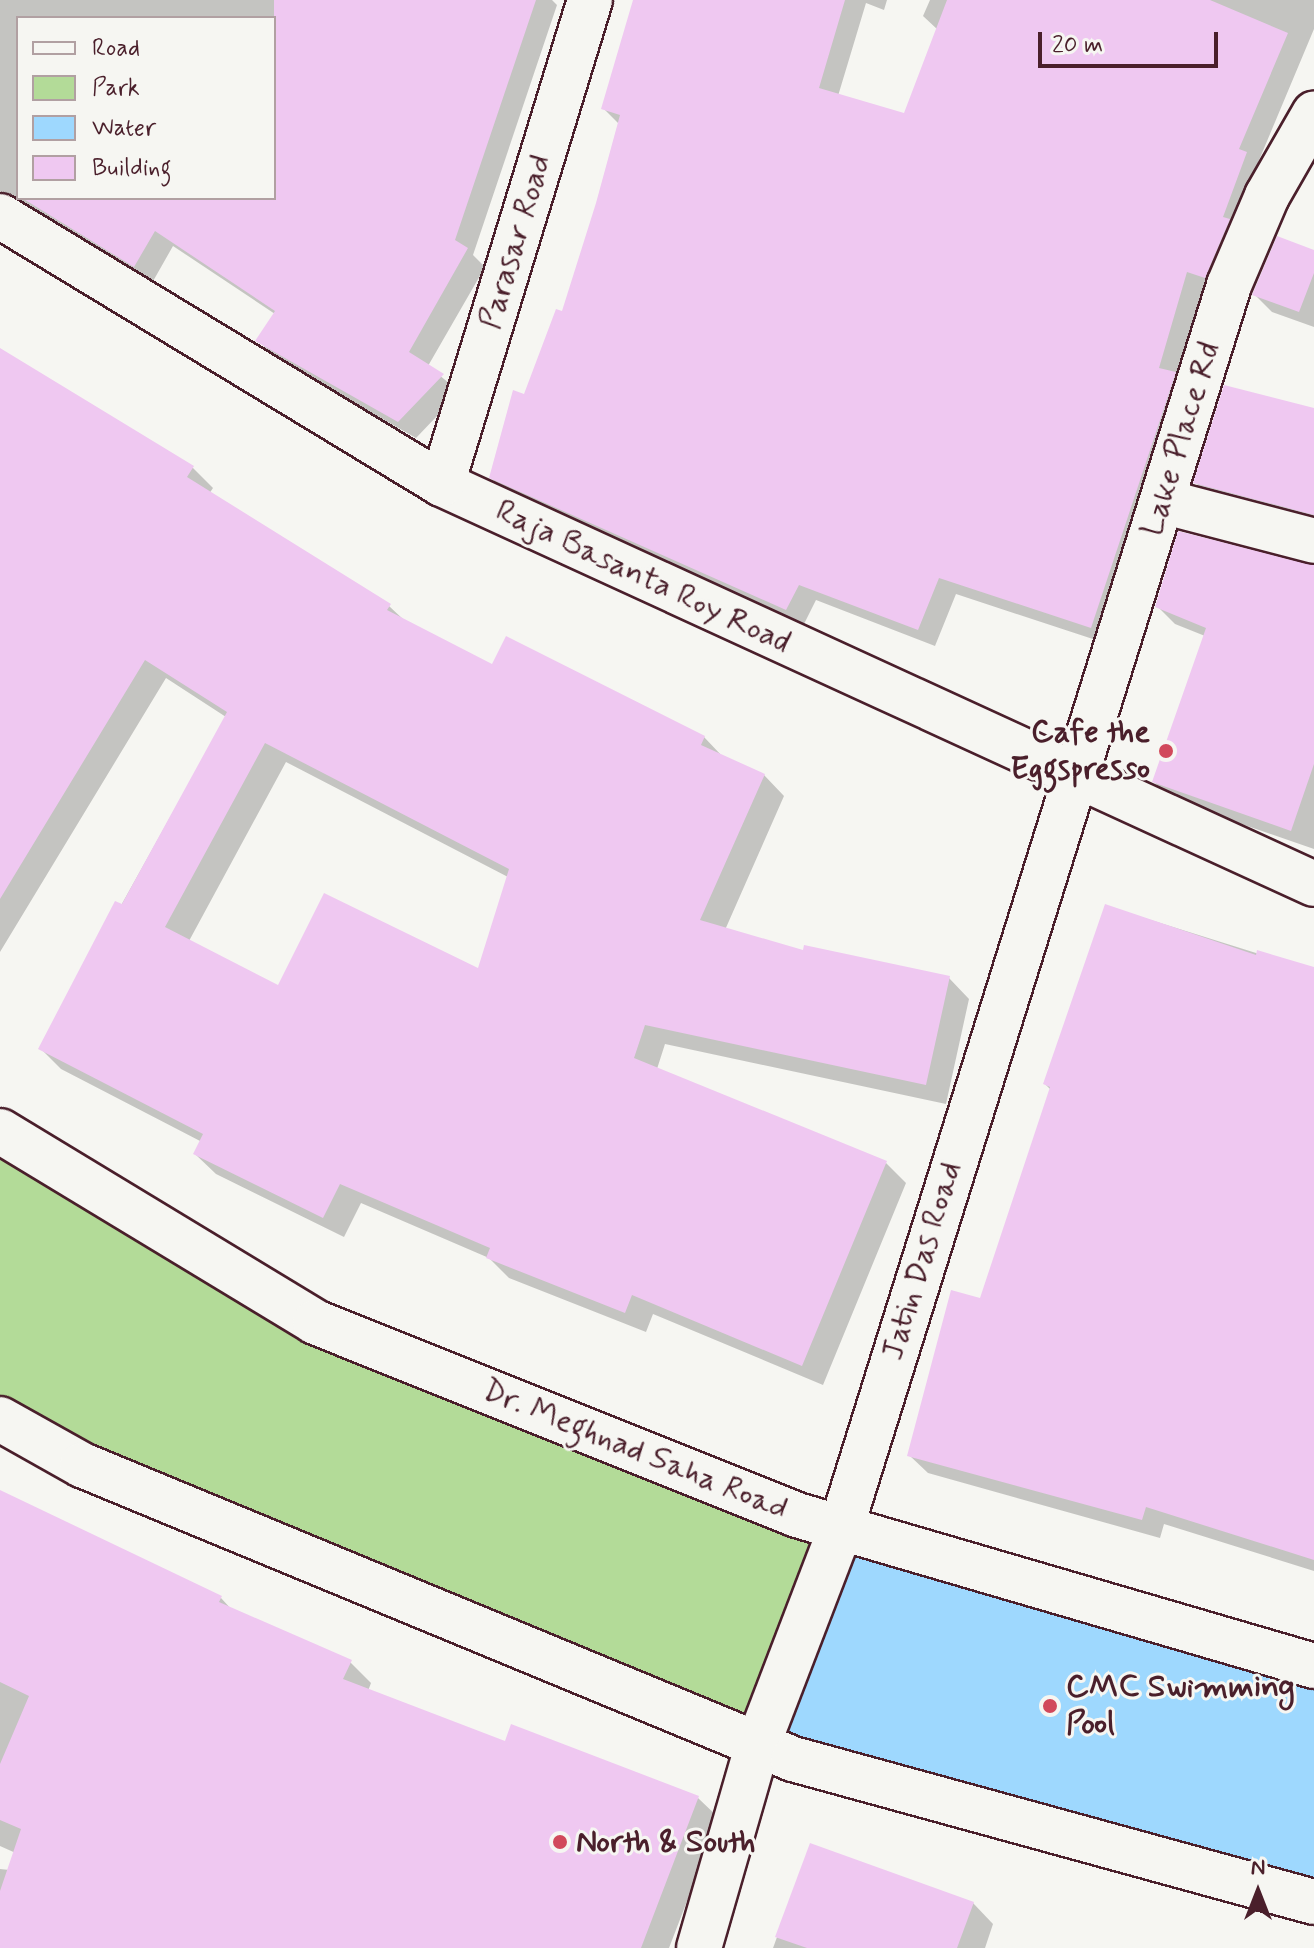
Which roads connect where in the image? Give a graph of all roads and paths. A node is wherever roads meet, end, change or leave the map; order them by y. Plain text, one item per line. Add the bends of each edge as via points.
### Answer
1 (590, 0) edge
2 (1314, 114) edge
3 (0, 216) edge
4 (442, 484) junction
5 (1162, 501) junction
6 (1314, 541) edge
7 (1073, 774) junction
8 (1314, 884) edge
9 (0, 1131) edge
10 (0, 1419) edge
11 (841, 1528) junction
12 (1314, 1666) edge
13 (758, 1744) junction
14 (1314, 1902) edge
15 (699, 1948) edge

1 - 4 street, Parasar Road
2 - 5 street, Lake Place Rd via 1267,196 1229,285
3 - 4 street, Raja Basanta Roy Road
4 - 7 street, Raja Basanta Roy Road
5 - 6 street
5 - 7 street, Lake Place Rd
7 - 8 street, Raja Basanta Roy Road
7 - 11 street, Jatin Das Road
9 - 11 street, Dr. Meghnad Saha Road via 315,1322
10 - 13 street via 82,1465
11 - 12 street, Dr. Meghnad Saha Road
11 - 13 street, Jatin Das Road
13 - 14 street via 793,1759
13 - 15 street, Jatin Das Road

